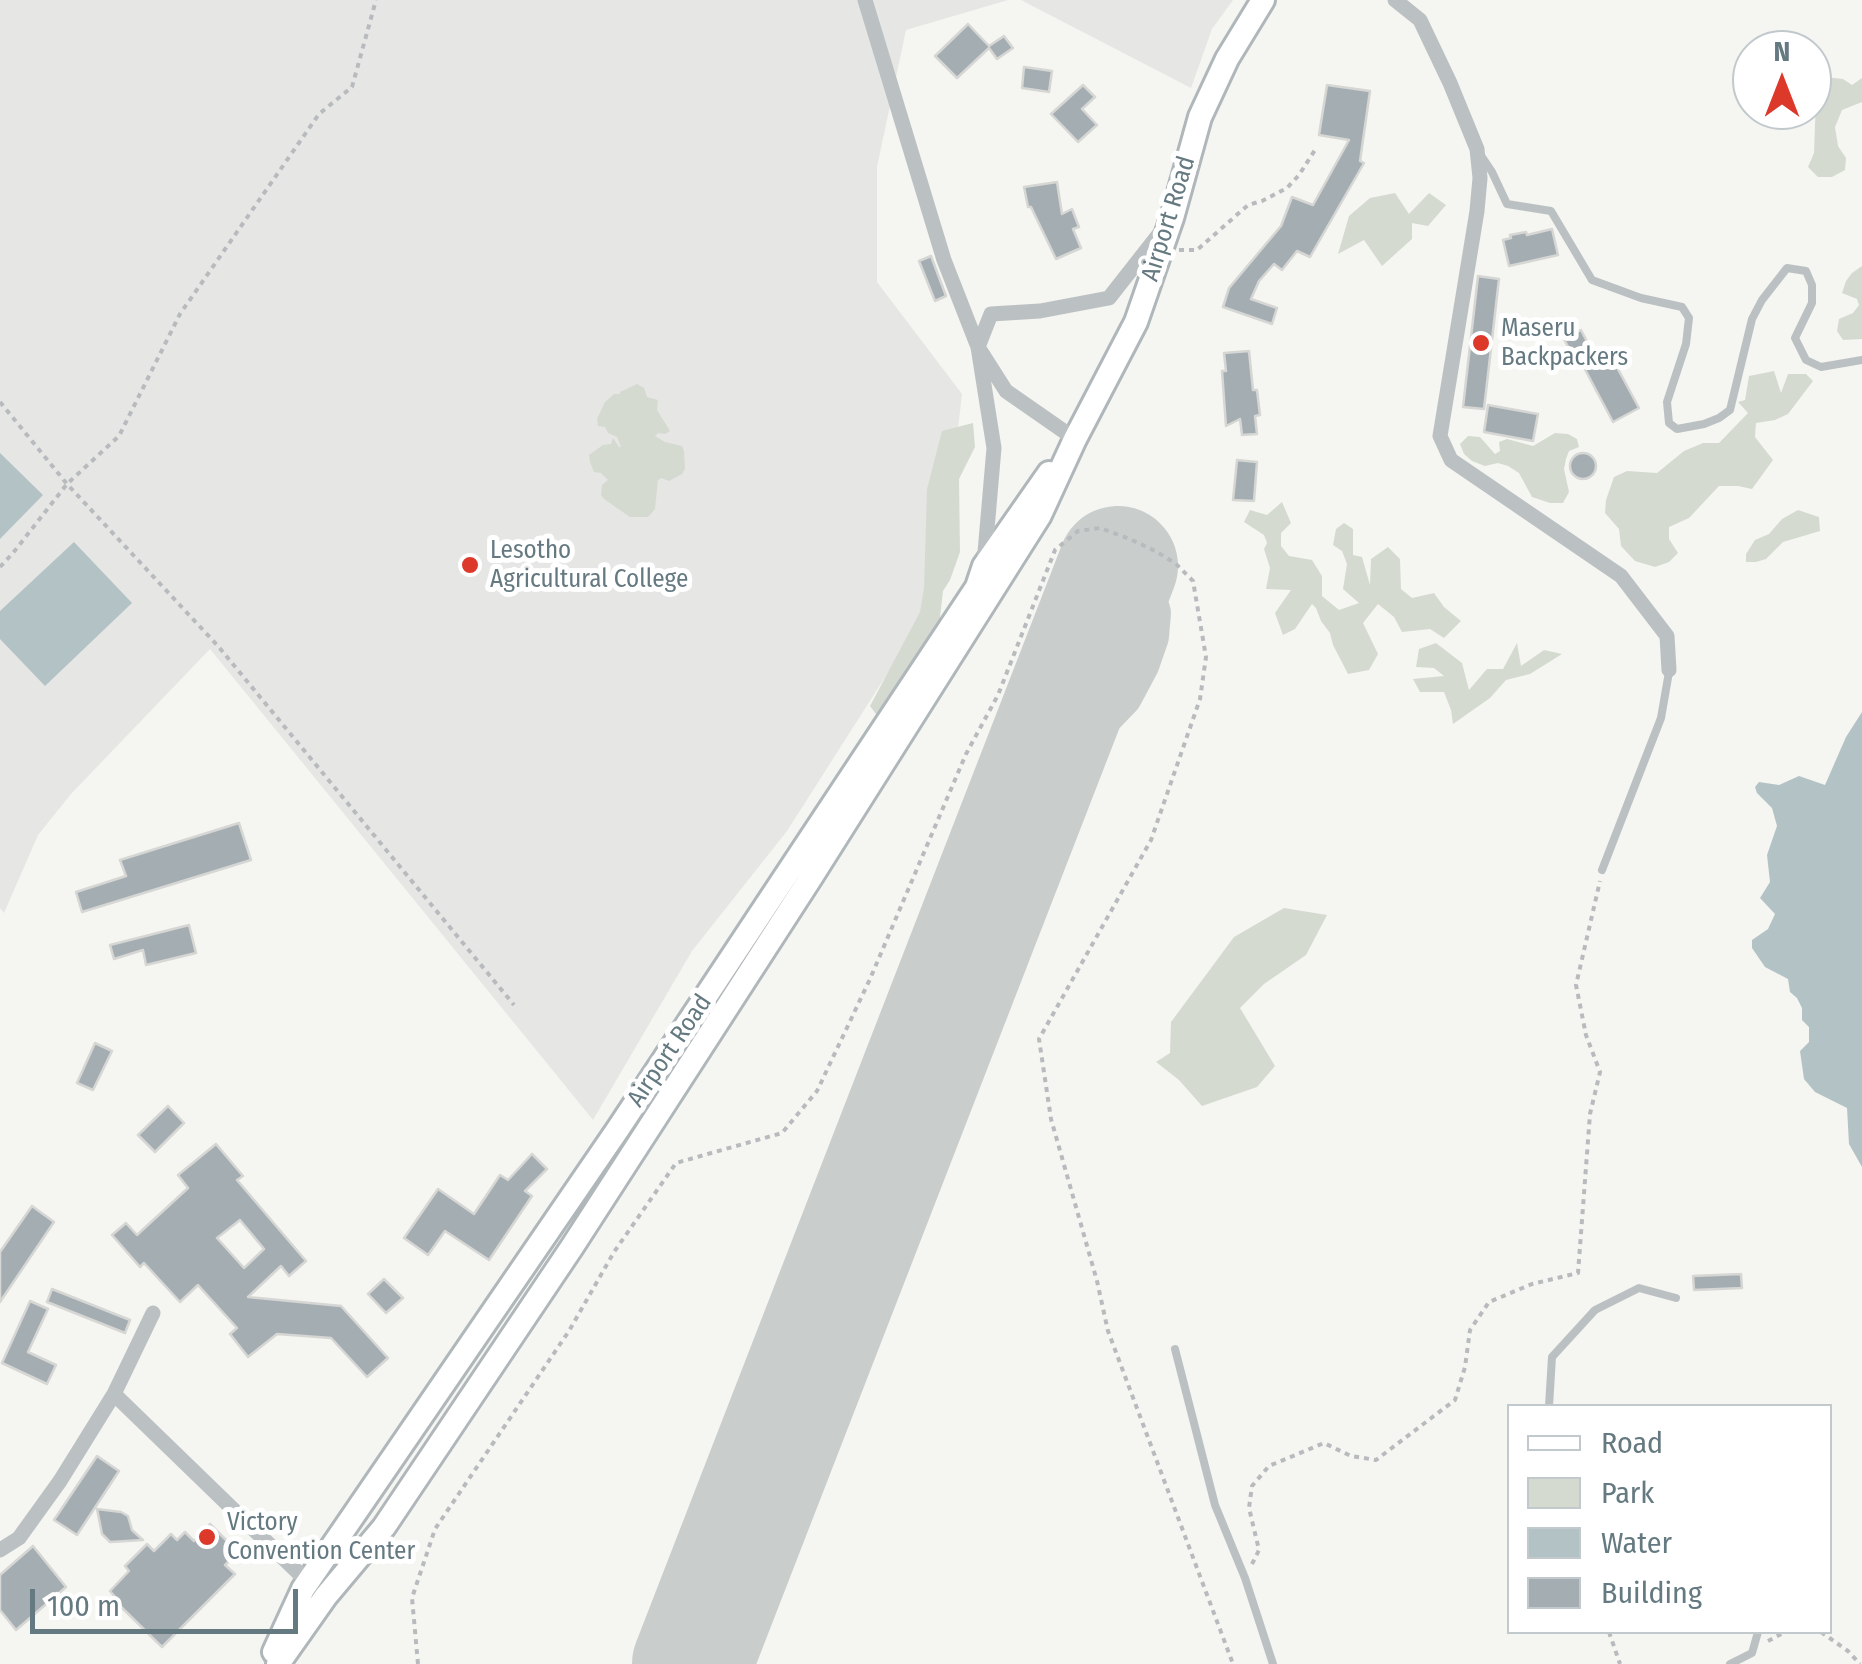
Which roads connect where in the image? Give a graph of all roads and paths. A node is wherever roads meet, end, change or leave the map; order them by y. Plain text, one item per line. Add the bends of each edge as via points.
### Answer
1 (376, 0) edge
2 (865, 0) edge
3 (1263, 0) edge
4 (1394, 0) edge
5 (1477, 149) junction
6 (1314, 150) dead end
7 (1172, 218) junction
8 (1156, 268) junction
9 (978, 348) junction
10 (1862, 360) edge
11 (0, 402) edge
12 (1074, 439) junction
13 (68, 484) junction
14 (984, 566) junction
15 (0, 567) edge
16 (1670, 670) joint
17 (1602, 870) joint
18 (514, 1005) dead end
19 (1676, 1298) dead end
20 (153, 1313) dead end
21 (1175, 1349) dead end
22 (114, 1394) junction
23 (1549, 1404) edge
24 (0, 1550) edge
25 (1245, 1578) junction
26 (308, 1582) junction
27 (1610, 1634) edge
28 (1757, 1634) edge
29 (1781, 1634) edge
30 (1822, 1634) edge
31 (1752, 1653) junction
32 (268, 1664) edge
33 (278, 1664) edge
34 (418, 1664) edge
35 (1233, 1664) edge
36 (1273, 1664) edge
37 (1620, 1664) edge
38 (1730, 1664) edge
39 (1860, 1664) edge

1 - 13 path via 352,87 318,114 180,314 119,436
2 - 9 street via 944,260
3 - 7 main road, Airport Road via 1200,117
4 - 5 street via 1420,20
5 - 10 lane via 1507,204 1552,211 1592,280 1682,306 1689,318 1686,344 1667,402 1677,430 1730,410 1752,319 1787,268 1806,271 1812,285 1812,303 1795,338 1806,360 1822,367
5 - 16 street via 1477,211 1440,436 1451,460 1621,576 1666,636
6 - 8 path via 1287,188 1248,205 1197,250 1177,250
7 - 8 main road, Airport Road
7 - 9 street via 1109,298 990,314
8 - 12 main road, Airport Road via 1136,322
9 - 12 street via 1006,392
9 - 14 street via 994,448
11 - 13 path
12 - 14 main road, Airport Road
12 - 33 main road, Airport Road via 1040,514 572,1248 384,1527
13 - 15 path
13 - 18 path via 218,646
14 - 26 main road, Airport Road via 977,588 640,1096
16 - 17 lane via 1661,718
17 - 25 path via 1576,985 1600,1072 1590,1114 1578,1273 1488,1302 1470,1330 1455,1400 1376,1460 1324,1443 1268,1466 1252,1486 1249,1508 1259,1550
19 - 23 lane via 1639,1288 1595,1310 1552,1356
20 - 22 street
21 - 25 lane via 1215,1506
22 - 24 street via 19,1538
22 - 26 street
25 - 36 lane
26 - 32 main road, Airport Road
27 - 37 path
28 - 31 lane
29 - 31 path
30 - 39 path
31 - 38 lane
34 - 35 path via 412,1598 435,1529 676,1163 782,1132 818,1090 966,754 998,696 1055,550 1078,531 1100,528 1155,551 1192,581 1206,657 1200,699 1151,840 1039,1039 1051,1119 1108,1332

